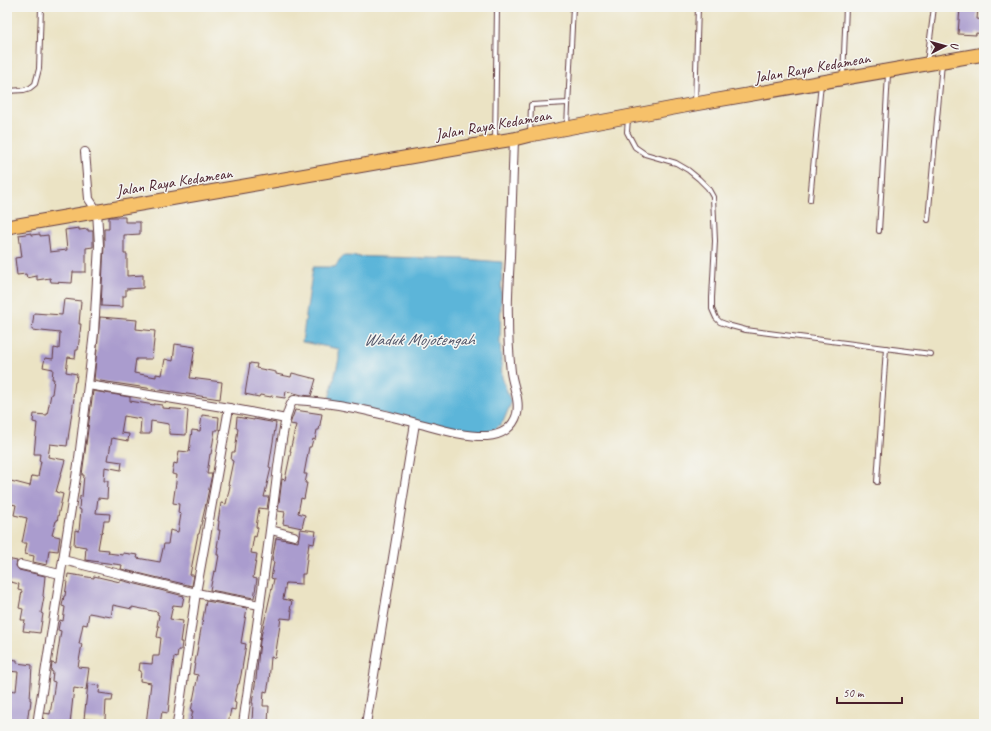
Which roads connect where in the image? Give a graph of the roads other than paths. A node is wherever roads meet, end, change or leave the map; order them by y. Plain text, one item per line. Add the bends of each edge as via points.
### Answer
1 (41, 7) edge
2 (497, 7) edge
3 (573, 7) edge
4 (698, 7) edge
5 (846, 7) edge
6 (934, 7) edge
7 (984, 54) edge
8 (942, 62) junction
9 (927, 64) junction
10 (888, 71) junction
11 (843, 79) junction
12 (821, 83) junction
13 (7, 91) edge
14 (568, 103) junction
15 (695, 104) junction
16 (628, 117) junction
17 (567, 128) junction
18 (530, 135) junction
19 (514, 139) junction
20 (494, 142) junction
21 (85, 152) dead end
22 (810, 200) dead end
23 (97, 211) junction
24 (928, 220) dead end
25 (7, 227) edge
26 (878, 231) dead end
27 (886, 348) junction
28 (931, 354) dead end
29 (88, 385) junction
30 (229, 408) junction
31 (286, 418) junction
32 (415, 423) junction
33 (877, 482) dead end
34 (271, 530) junction
35 (294, 536) dead end
36 (63, 560) junction
37 (21, 565) dead end
38 (60, 574) junction
39 (196, 593) junction
40 (260, 605) junction
41 (37, 724) edge
42 (177, 724) edge
43 (243, 724) edge
44 (366, 724) edge

1 - 13 lane via 35,84 24,90
2 - 20 lane
3 - 14 lane
4 - 15 lane
5 - 11 lane
6 - 9 lane
7 - 8 highway, Jalan Raya Kedamean
8 - 9 highway, Jalan Raya Kedamean
8 - 24 lane
9 - 10 highway, Jalan Raya Kedamean
10 - 11 highway, Jalan Raya Kedamean
10 - 26 lane
11 - 12 highway, Jalan Raya Kedamean
12 - 15 highway, Jalan Raya Kedamean
12 - 22 lane
14 - 17 lane
14 - 18 lane via 531,105
15 - 16 highway, Jalan Raya Kedamean
16 - 17 highway, Jalan Raya Kedamean
16 - 27 lane via 628,132 636,147 646,154 676,163 688,170 708,188 713,197 716,241 712,309 720,322 746,330
17 - 18 highway, Jalan Raya Kedamean
18 - 19 highway, Jalan Raya Kedamean
19 - 20 highway, Jalan Raya Kedamean
19 - 32 street via 507,316 511,373 518,404 516,415 505,431 488,436 441,431
20 - 23 highway, Jalan Raya Kedamean
21 - 23 street via 89,199
23 - 25 highway, Jalan Raya Kedamean
23 - 29 street via 94,332
27 - 28 lane
27 - 33 lane
29 - 30 street
29 - 36 street
30 - 31 street
30 - 39 street
31 - 32 street via 294,400 345,406
31 - 34 street
32 - 44 street
34 - 35 street
34 - 40 street
36 - 38 street
36 - 39 street
37 - 38 street
38 - 41 street
39 - 40 street
39 - 42 street
40 - 43 street

